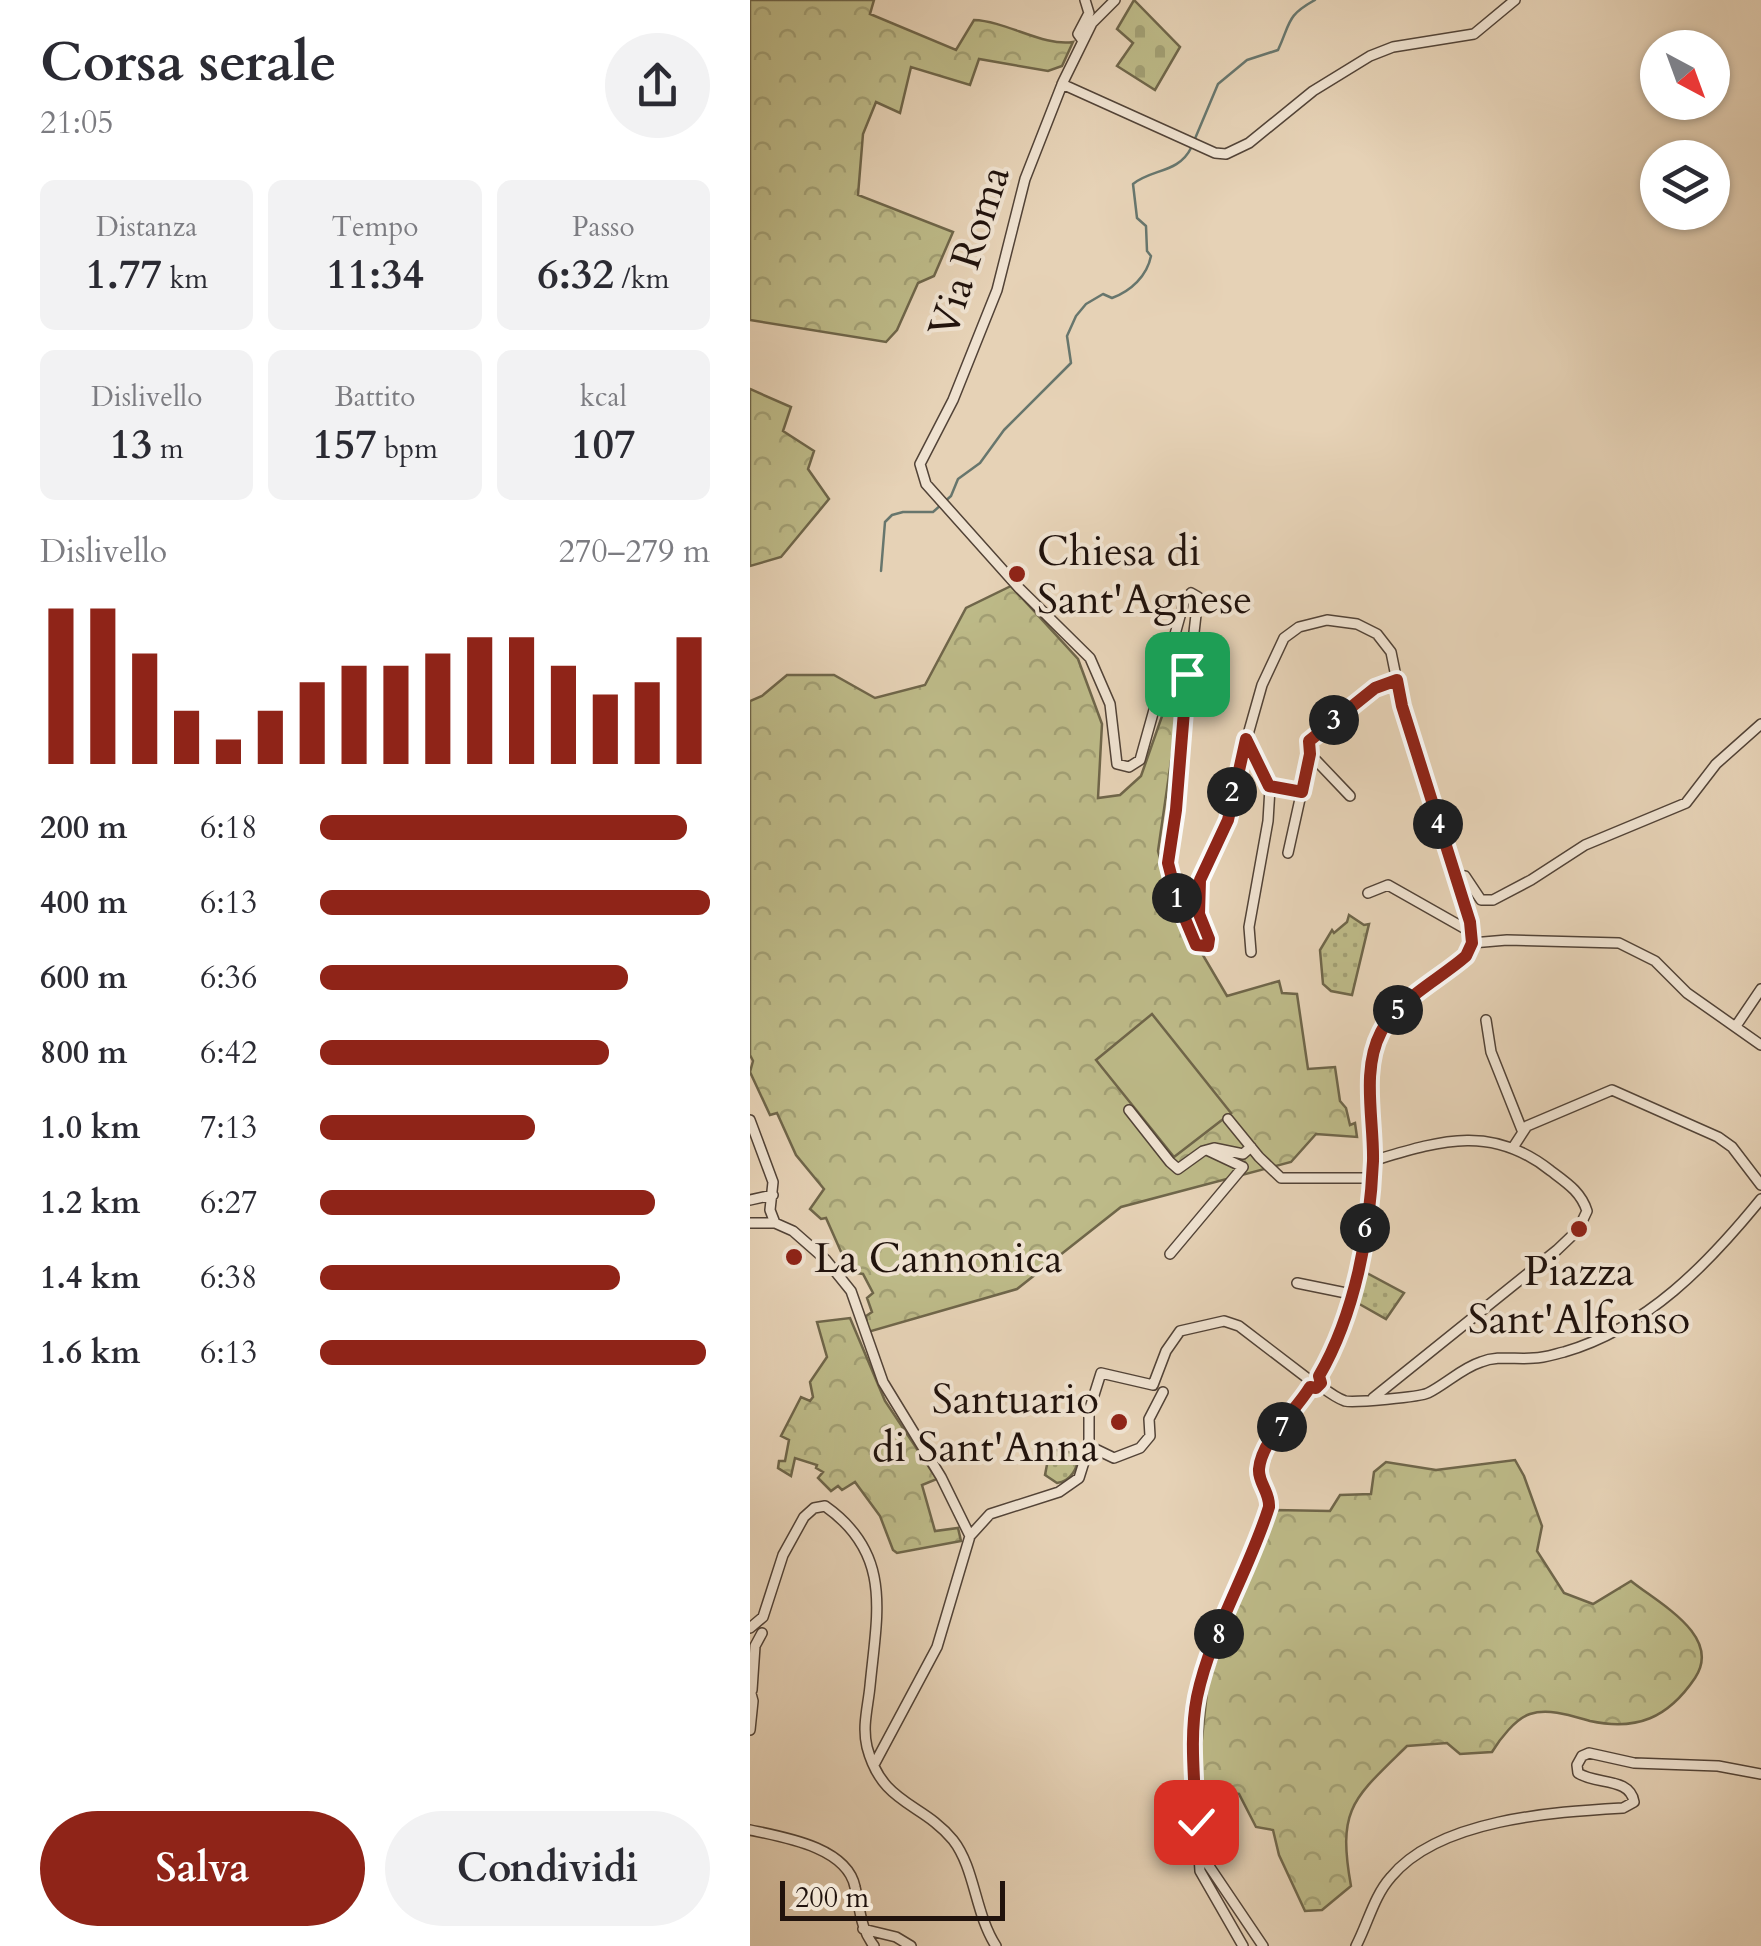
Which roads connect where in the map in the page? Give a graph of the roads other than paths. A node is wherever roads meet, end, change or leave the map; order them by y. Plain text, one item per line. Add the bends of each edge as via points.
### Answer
1 (1084, 0) edge
2 (1115, 0) edge
3 (1515, 0) edge
4 (1082, 40) junction
5 (1062, 84) junction
6 (1397, 680) junction
7 (1761, 724) edge
8 (1246, 739) junction
9 (1310, 754) junction
10 (1269, 786) junction
11 (1302, 792) junction
12 (1350, 796) dead end
13 (1288, 853) dead end
14 (1453, 874) junction
15 (1368, 892) dead end
16 (1471, 938) junction
17 (1251, 952) dead end
18 (1761, 989) edge
19 (1486, 1020) dead end
20 (1736, 1026) junction
21 (1761, 1044) edge
22 (1129, 1110) dead end
23 (1228, 1119) dead end
24 (750, 1120) edge
25 (1522, 1130) junction
26 (1514, 1146) junction
27 (1251, 1148) junction
28 (1209, 1151) junction
29 (1372, 1161) junction
30 (1372, 1178) junction
31 (1761, 1184) edge
32 (773, 1194) junction
33 (750, 1200) edge
34 (1761, 1200) edge
35 (750, 1223) edge
36 (775, 1223) junction
37 (1170, 1254) dead end
38 (1297, 1283) dead end
39 (1351, 1294) junction
40 (1314, 1381) junction
41 (1163, 1392) dead end
42 (1373, 1398) junction
43 (1089, 1446) junction
44 (970, 1536) junction
45 (750, 1628) edge
46 (762, 1633) dead end
47 (751, 1690) edge
48 (750, 1730) edge
49 (875, 1763) junction
50 (1761, 1774) edge
51 (750, 1830) edge
52 (1197, 1860) junction
53 (863, 1929) junction
54 (874, 1946) edge
55 (911, 1946) edge
56 (996, 1946) edge
57 (1243, 1946) edge
58 (1263, 1946) edge
59 (1356, 1946) edge

1 - 4 street via 1089,12 1078,34
2 - 4 street, Via Roma
3 - 5 street via 1474,34 1370,56 1226,154
4 - 5 street, Via Roma
5 - 8 street, Via Roma via 1025,179 997,290 920,464 926,484 958,521 1090,658 1110,704 1117,764 1130,767 1140,760 1184,602 1191,594 1198,597 1168,863 1196,945 1208,946 1199,914 1200,880 1228,820
6 - 8 street via 1391,652 1377,634 1328,620 1299,627 1284,638
6 - 9 street via 1375,688 1309,741
6 - 14 street
7 - 14 street via 1716,764 1686,803 1585,845 1492,900 1481,900 1465,876
8 - 10 street
9 - 11 street
9 - 12 street
10 - 11 street
10 - 17 street
11 - 13 street
14 - 16 street
15 - 16 street via 1388,885
16 - 20 street via 1619,943 1655,962
16 - 29 street via 1466,956 1398,1010 1381,1032 1370,1076
18 - 20 street
19 - 25 street via 1491,1052
20 - 21 street
22 - 28 street via 1174,1168
23 - 27 street
24 - 32 street
25 - 26 street
25 - 31 street via 1612,1090 1718,1137
26 - 29 street via 1449,1139
26 - 42 street via 1584,1199 1586,1218 1556,1250
27 - 28 street via 1242,1154
27 - 30 street via 1281,1178
28 - 37 street via 1243,1167
29 - 30 street
30 - 39 street
32 - 33 street
32 - 36 street
34 - 42 street via 1721,1248 1634,1322 1538,1358 1479,1362 1426,1394
35 - 36 street
36 - 44 street via 813,1247 850,1291 883,1382
38 - 39 street
39 - 40 street via 1336,1347
40 - 42 street via 1342,1400
40 - 43 street via 1239,1326 1224,1321 1180,1331 1152,1386 1101,1373 1089,1411
40 - 52 street via 1265,1450 1259,1467 1269,1507 1198,1697
41 - 43 street via 1140,1448 1114,1458
43 - 44 street via 1070,1487 990,1514
44 - 49 street via 943,1630
45 - 49 street via 763,1616 804,1517 825,1506 842,1518 875,1573 864,1728
46 - 47 street
47 - 48 street
49 - 56 street via 880,1780 946,1832 962,1854
50 - 59 street via 1589,1753 1578,1772 1625,1786 1634,1802 1529,1817 1432,1844 1387,1881
51 - 53 street via 815,1848 840,1863 854,1882
52 - 57 street
52 - 58 street via 1208,1863
53 - 54 street
53 - 55 street

